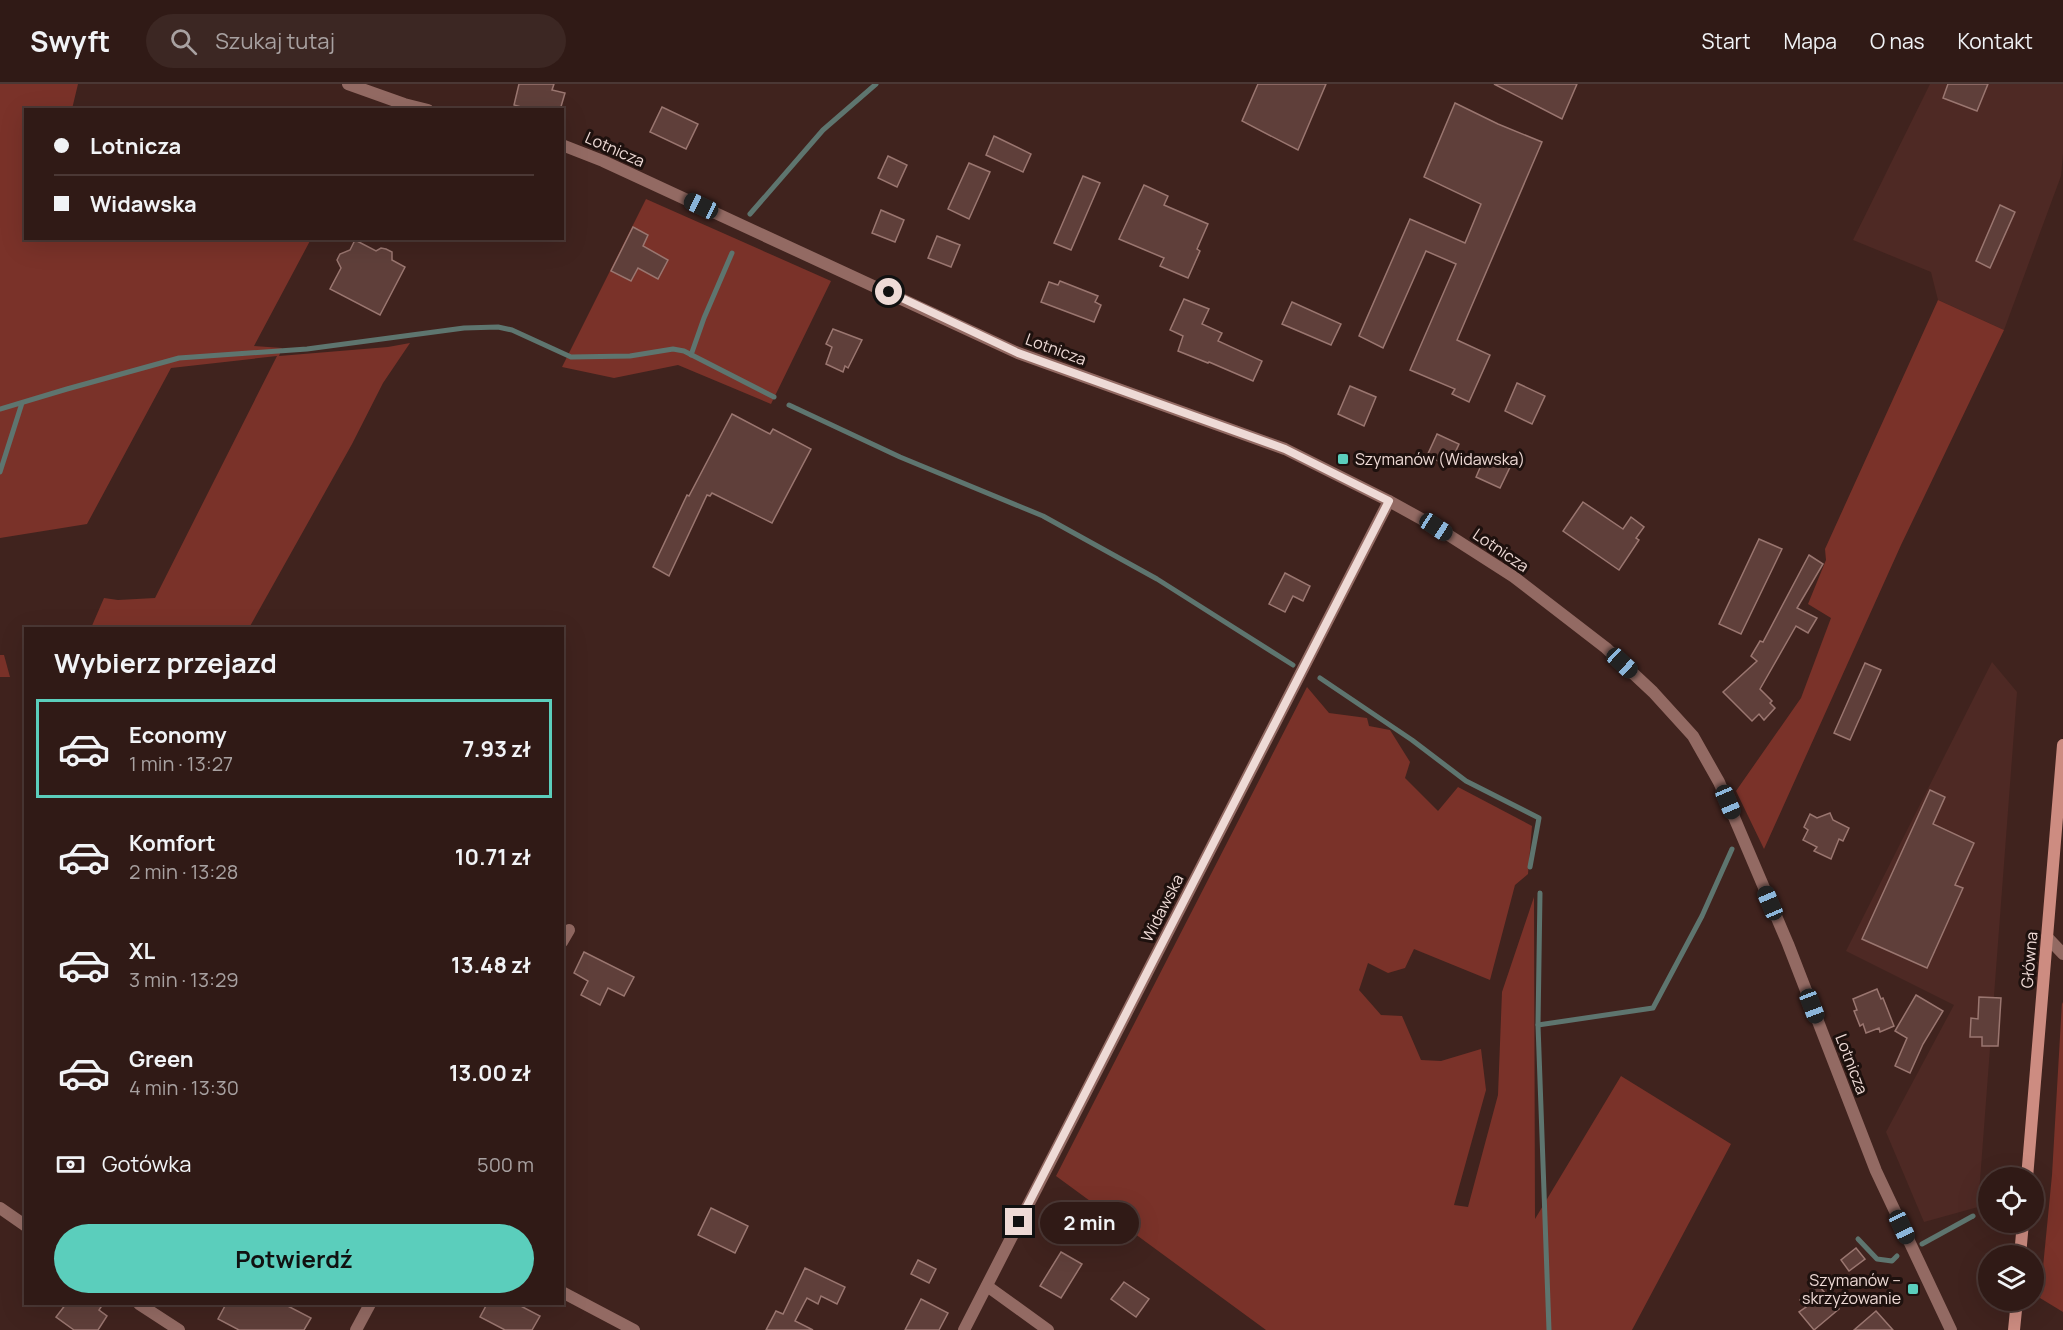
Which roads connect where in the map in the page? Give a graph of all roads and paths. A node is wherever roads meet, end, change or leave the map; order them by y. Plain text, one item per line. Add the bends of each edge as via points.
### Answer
1 (348, 84) edge
2 (420, 108) edge
3 (564, 146) edge
4 (1389, 501) junction
5 (2063, 746) edge
6 (569, 930) dead end
7 (2047, 937) junction
8 (564, 939) edge
9 (2063, 954) edge
10 (2028, 1167) edge
11 (0, 1208) edge
12 (24, 1225) edge
13 (987, 1286) junction
14 (564, 1293) edge
15 (369, 1305) edge
16 (152, 1307) edge
17 (2016, 1311) edge
18 (174, 1329) edge
19 (356, 1330) edge
20 (634, 1330) edge
21 (964, 1330) edge
22 (1048, 1330) edge
23 (1951, 1330) edge
24 (2014, 1330) edge

1 - 2 street
3 - 4 street, Lotnicza via 603,160 1018,353 1285,449
4 - 13 street, Widawska
4 - 23 street, Lotnicza via 1514,577 1606,648 1693,736 1719,782 1788,944 1876,1171
5 - 7 main road, Główna
6 - 8 street
7 - 9 street
7 - 10 main road, Główna
11 - 12 street
13 - 21 street, Widawska
13 - 22 street
14 - 20 street
15 - 19 street
16 - 18 street
17 - 24 main road

